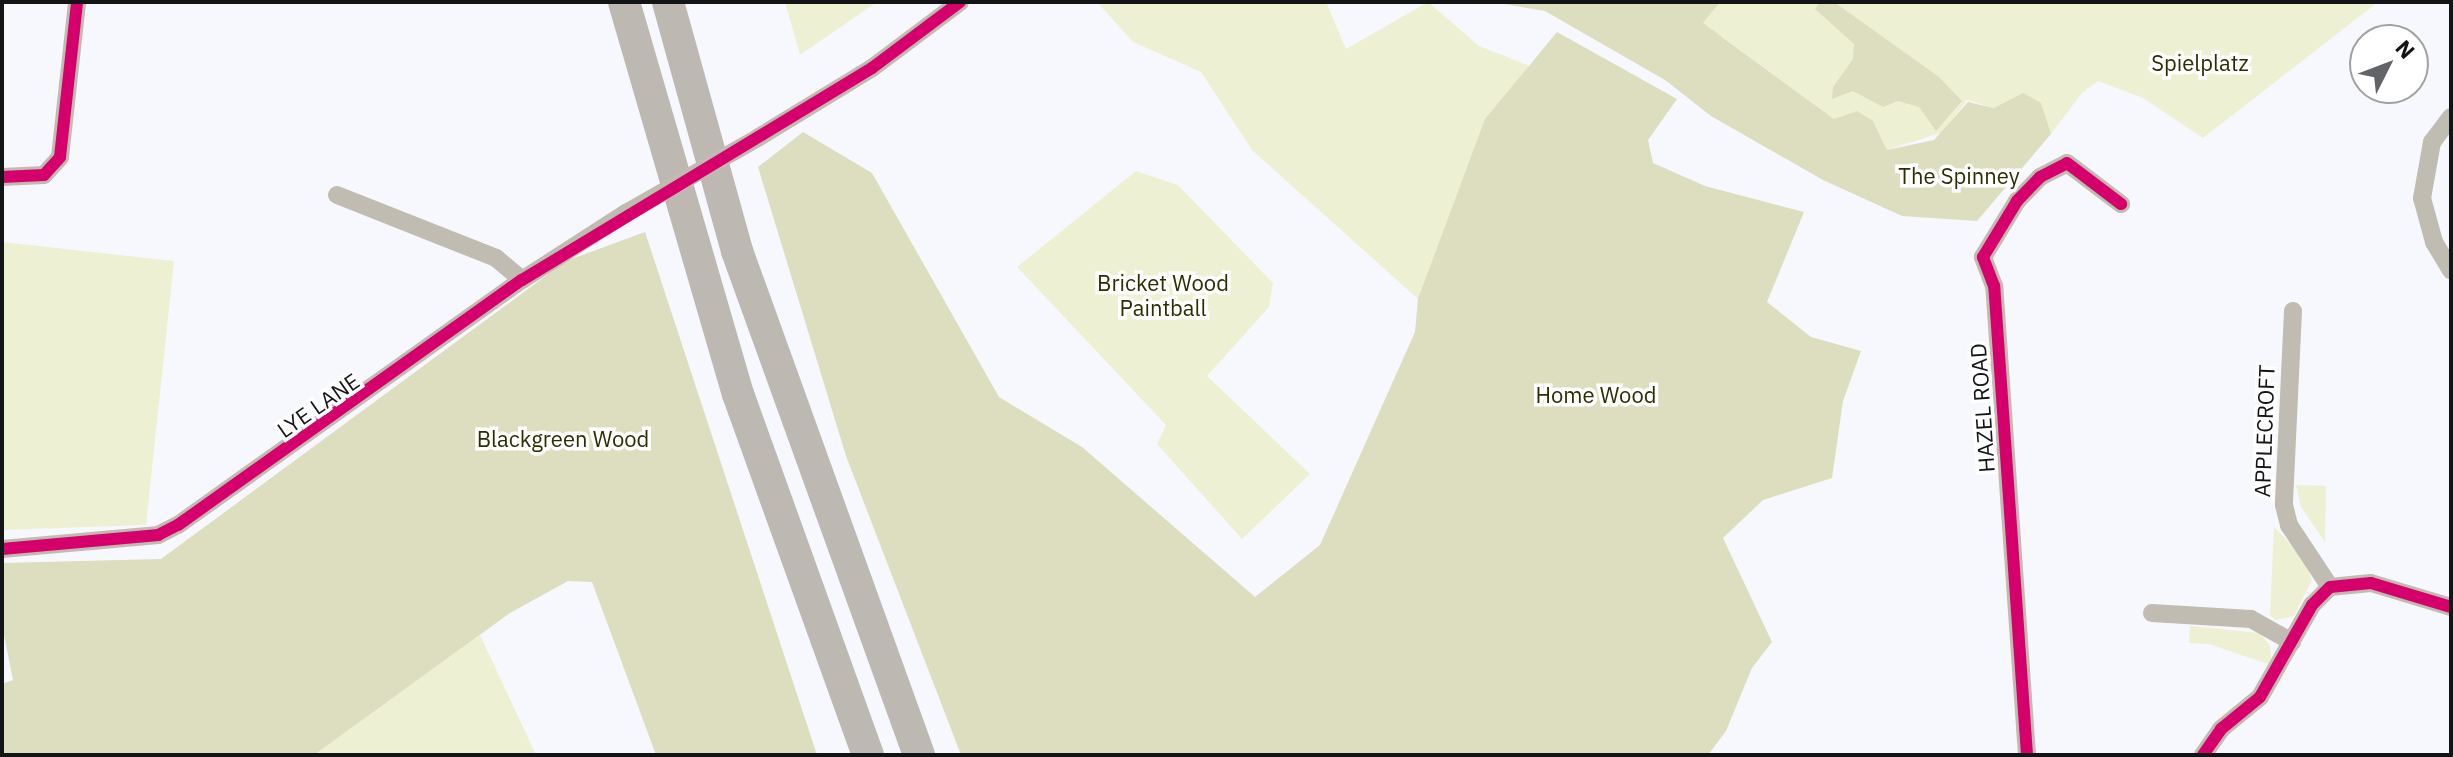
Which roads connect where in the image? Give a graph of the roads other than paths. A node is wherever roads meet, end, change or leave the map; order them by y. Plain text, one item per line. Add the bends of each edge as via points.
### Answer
1 (77, 2) edge
2 (624, 2) edge
3 (668, 2) edge
4 (960, 2) edge
5 (2451, 117) edge
6 (2, 177) edge
7 (337, 195) dead end
8 (2121, 204) dead end
9 (2451, 270) edge
10 (522, 280) junction
11 (2293, 311) dead end
12 (2, 549) edge
13 (2330, 587) junction
14 (2451, 607) edge
15 (2152, 613) dead end
16 (2292, 642) junction
17 (868, 755) edge
18 (919, 755) edge
19 (2027, 755) edge
20 (2203, 755) edge

1 - 6 street via 60,157 50,171 34,178
2 - 17 highway via 738,394
3 - 18 highway via 737,251
4 - 10 street, LYE LANE, bridge via 872,68
5 - 9 street via 2432,142 2422,198 2434,242
7 - 10 street via 496,258
8 - 19 street, HAZEL ROAD via 2067,163 2040,177 2017,201 1983,257 1994,286
10 - 12 street, LYE LANE via 178,525 158,535
11 - 13 street, APPLECROFT via 2284,505 2289,525
13 - 14 street via 2371,583
13 - 16 street via 2312,605
15 - 16 street via 2251,619
16 - 20 street via 2260,697 2221,729

